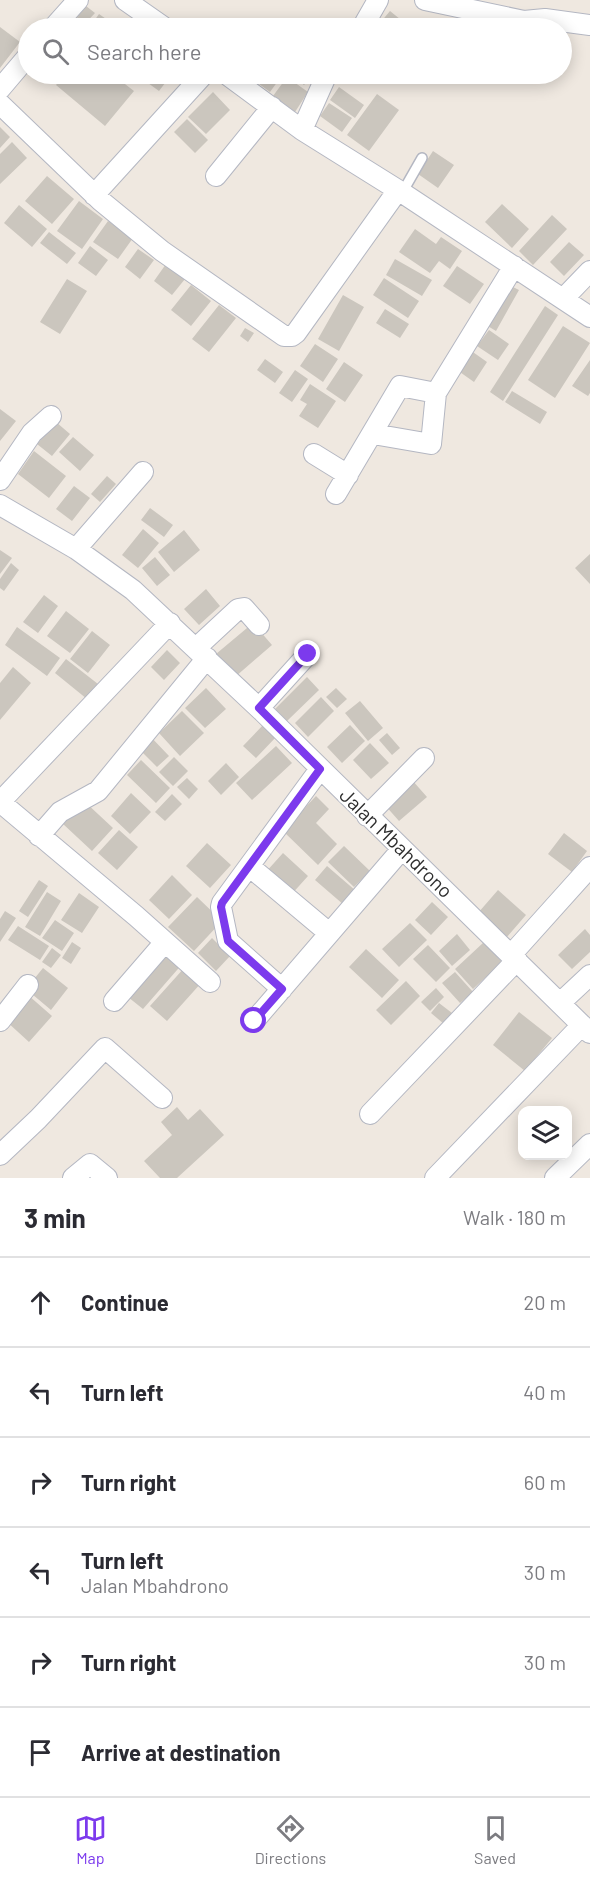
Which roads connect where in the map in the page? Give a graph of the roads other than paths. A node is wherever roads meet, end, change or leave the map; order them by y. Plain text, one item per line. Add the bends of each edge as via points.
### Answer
1 (78, 0) edge
2 (125, 0) edge
3 (378, 0) edge
4 (424, 0) edge
5 (477, 5) edge
6 (62, 18) edge
7 (151, 18) edge
8 (368, 18) edge
9 (515, 18) edge
10 (572, 23) edge
11 (590, 25) edge
12 (18, 68) edge
13 (195, 84) edge
14 (240, 84) edge
15 (323, 84) edge
16 (0, 89) edge
17 (0, 104) edge
18 (272, 107) junction
19 (302, 130) junction
20 (423, 158) dead end
21 (216, 176) dead end
22 (400, 191) junction
23 (94, 195) junction
24 (514, 266) junction
25 (590, 271) edge
26 (563, 299) junction
27 (590, 317) edge
28 (436, 393) junction
29 (51, 416) dead end
30 (373, 434) junction
31 (314, 454) dead end
32 (143, 472) dead end
33 (348, 475) junction
34 (0, 480) edge
35 (336, 494) dead end
36 (0, 505) edge
37 (76, 549) junction
38 (170, 623) junction
39 (259, 625) dead end
40 (201, 653) junction
41 (308, 654) dead end
42 (259, 708) junction
43 (424, 758) dead end
44 (320, 769) junction
45 (367, 816) junction
46 (39, 836) junction
47 (402, 849) junction
48 (249, 866) junction
49 (590, 867) edge
50 (330, 933) junction
51 (165, 942) junction
52 (514, 957) junction
53 (590, 975) edge
54 (210, 982) dead end
55 (28, 985) dead end
56 (282, 989) junction
57 (114, 1001) dead end
58 (560, 1003) junction
59 (0, 1021) edge
60 (254, 1021) dead end
61 (586, 1029) edge
62 (162, 1098) dead end
63 (370, 1114) dead end
64 (590, 1144) edge
65 (0, 1155) edge
66 (73, 1178) edge
67 (107, 1178) edge
68 (435, 1178) edge
69 (555, 1178) edge

1 - 6 street
2 - 7 street
3 - 8 street
4 - 5 street
5 - 9 street
10 - 11 street
12 - 16 street
13 - 23 street
14 - 18 street
15 - 19 street
17 - 23 street
18 - 19 street
18 - 21 street
19 - 22 street
20 - 22 lane
22 - 23 street via 292,336 279,335 162,251
22 - 24 street
24 - 26 street
24 - 28 street
25 - 26 street
26 - 27 street
28 - 30 street via 400,386
28 - 30 street via 431,444
29 - 34 street via 32,433
30 - 33 street
31 - 33 street
32 - 37 street
33 - 35 street
36 - 37 street, Jalan Mbahdrono
37 - 38 street, Jalan Mbahdrono via 133,590
38 - 40 street, Jalan Mbahdrono
38 - 46 street via 0,802
39 - 40 street via 244,608 238,609
40 - 42 street, Jalan Mbahdrono
40 - 46 street via 98,791 60,812
41 - 42 street
42 - 44 street, Jalan Mbahdrono
43 - 45 street
44 - 45 street, Jalan Mbahdrono
44 - 48 street
45 - 47 street, Jalan Mbahdrono
46 - 51 street
47 - 50 street
47 - 52 street, Jalan Mbahdrono
48 - 50 street
48 - 56 street via 222,903 226,937
49 - 52 street
50 - 56 street
51 - 54 street
51 - 57 street
52 - 58 street, Jalan Mbahdrono
52 - 63 street
53 - 58 street
55 - 59 street
56 - 60 street
58 - 61 street, Jalan Mbahdrono
61 - 68 street
62 - 65 street via 105,1048
64 - 69 street
66 - 67 street via 90,1164

